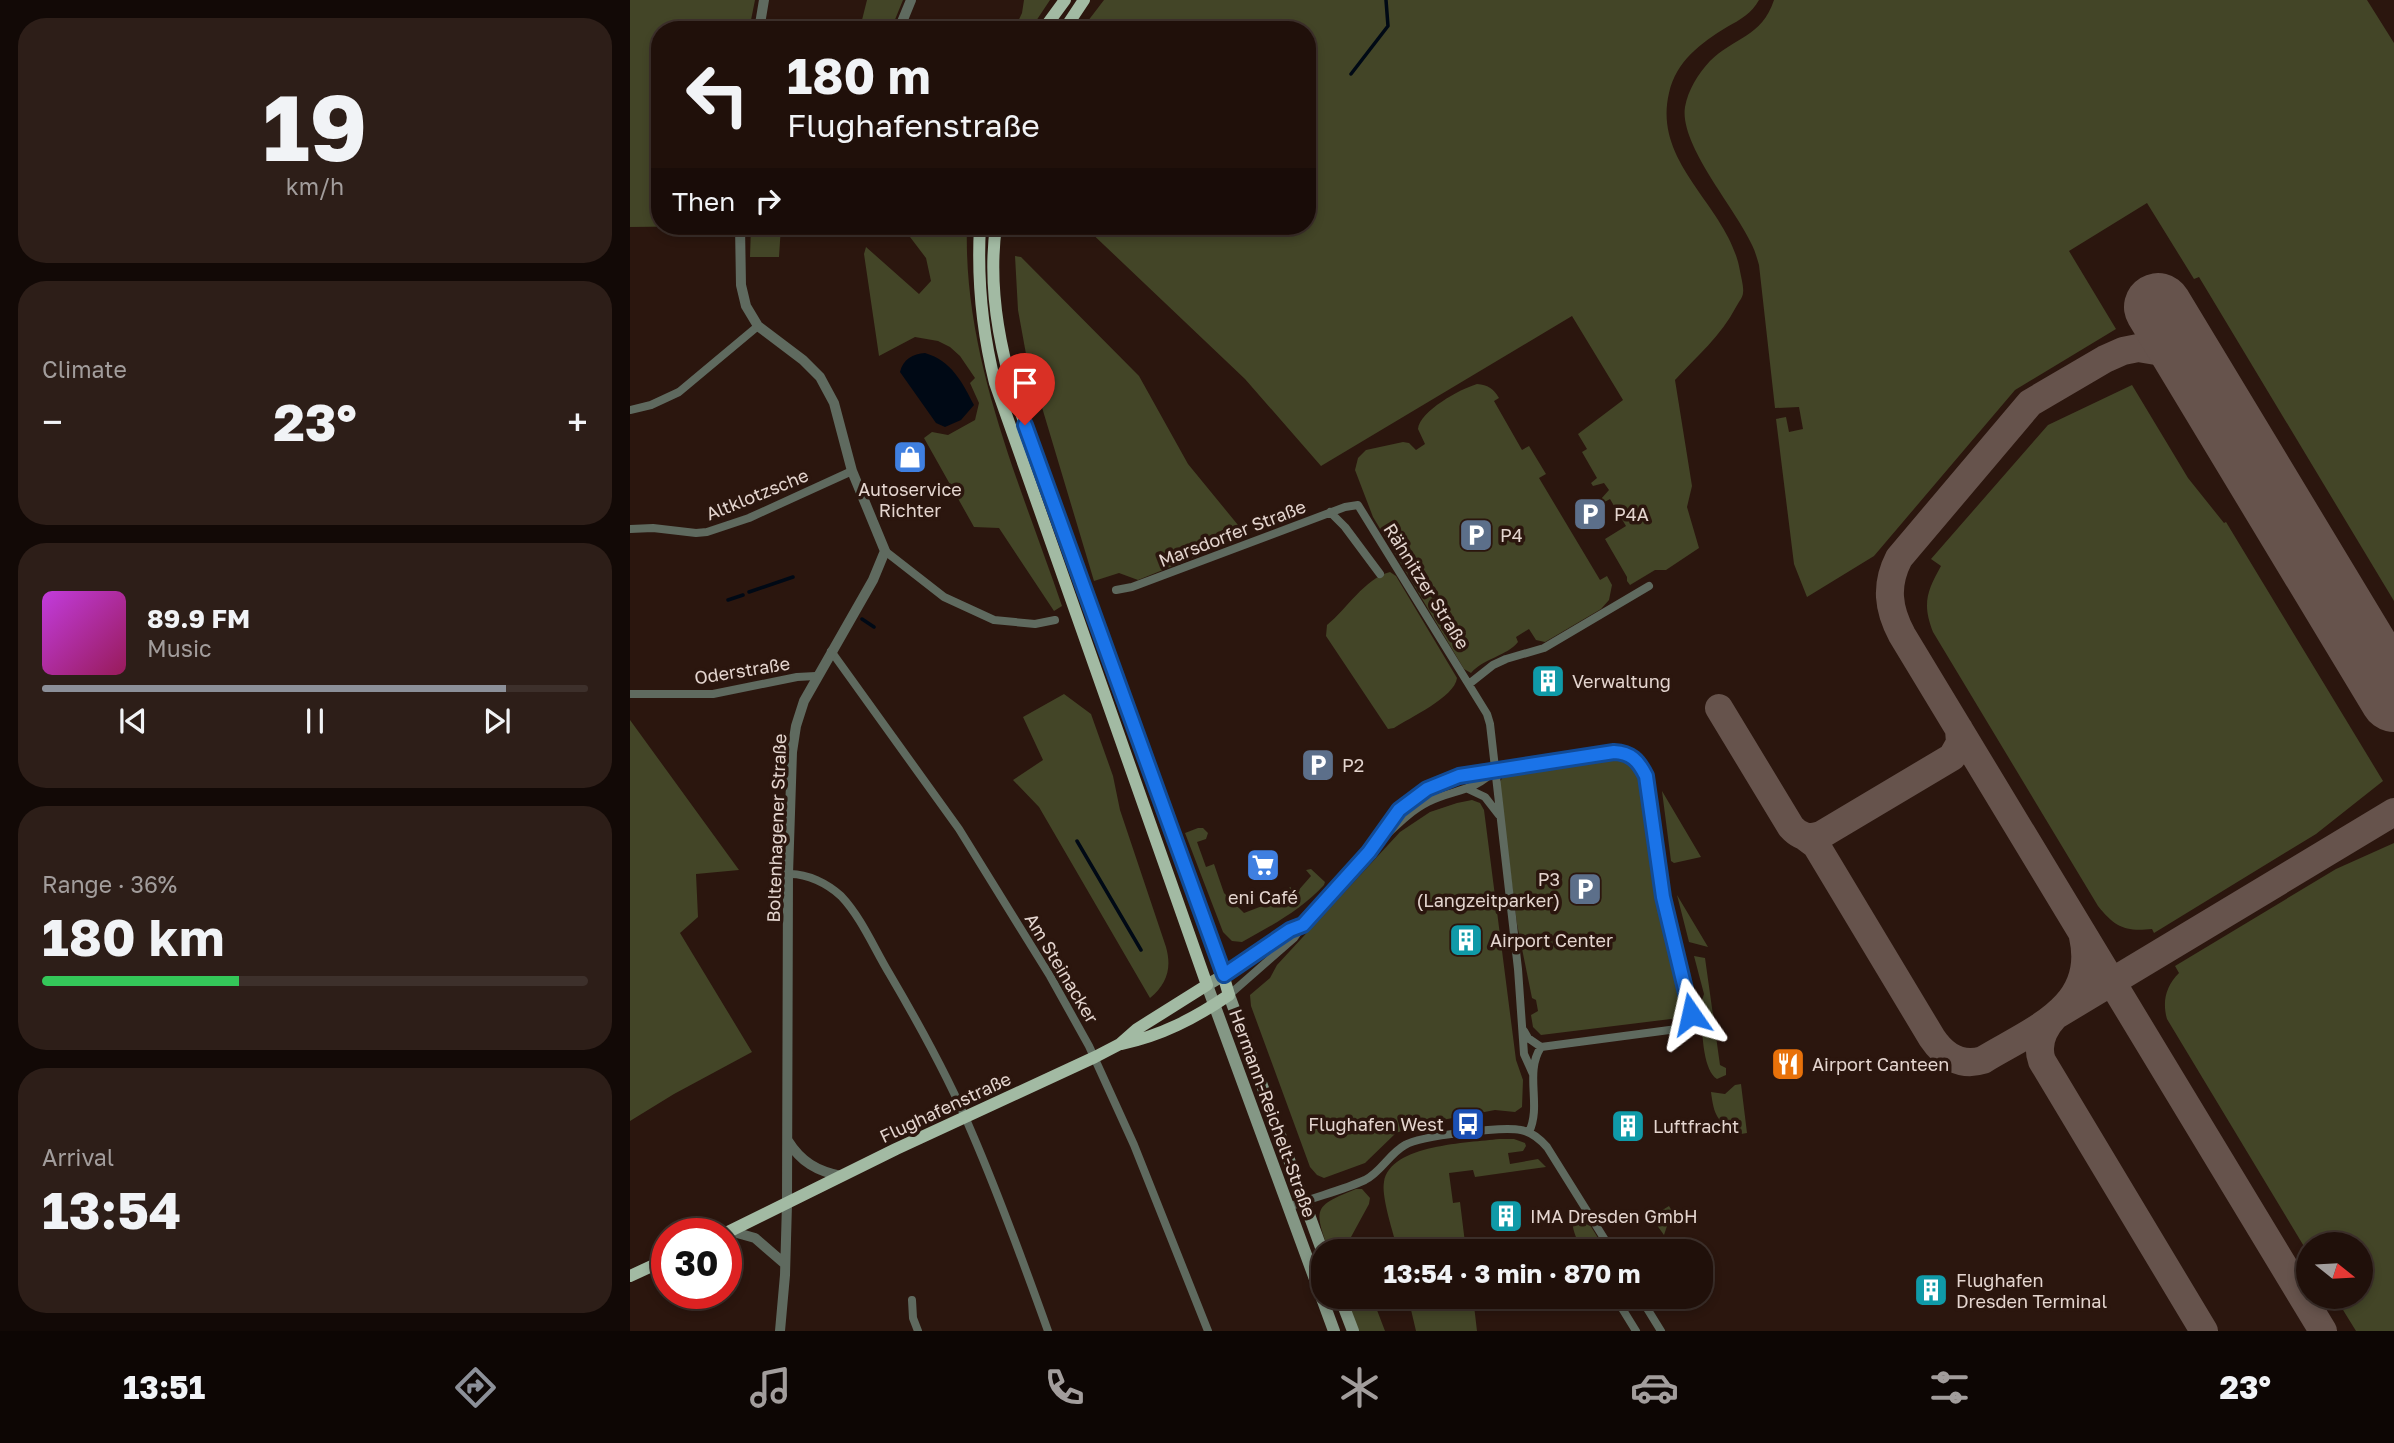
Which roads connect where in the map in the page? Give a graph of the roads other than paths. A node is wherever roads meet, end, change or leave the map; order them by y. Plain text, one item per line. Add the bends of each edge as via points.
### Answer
1 (764, 0) edge
2 (911, 0) edge
3 (1065, 0) edge
4 (1084, 0) edge
5 (760, 21) edge
6 (902, 21) edge
7 (1050, 21) edge
8 (1070, 21) edge
9 (740, 235) edge
10 (980, 235) edge
11 (995, 235) edge
12 (758, 326) junction
13 (630, 410) edge
14 (852, 471) junction
15 (1358, 505) joint
16 (1330, 512) junction
17 (630, 529) edge
18 (885, 551) junction
19 (1380, 573) dead end
20 (1649, 586) dead end
21 (1116, 590) dead end
22 (1055, 620) dead end
23 (831, 651) junction
24 (817, 676) junction
25 (1469, 684) junction
26 (630, 694) edge
27 (1496, 769) junction
28 (1468, 789) junction
29 (1500, 818) junction
30 (1369, 852) junction
31 (789, 874) junction
32 (1303, 925) junction
33 (1224, 975) junction
34 (1207, 985) junction
35 (1229, 995) junction
36 (1214, 1005) junction
37 (1523, 1030) junction
38 (1120, 1044) junction
39 (1541, 1047) junction
40 (1095, 1057) junction
41 (1533, 1074) junction
42 (965, 1117) junction
43 (1529, 1132) junction
44 (788, 1141) junction
45 (841, 1176) junction
46 (1303, 1201) junction
47 (787, 1204) junction
48 (1289, 1207) junction
49 (742, 1225) edge
50 (742, 1235) edge
51 (1318, 1239) edge
52 (1602, 1239) edge
53 (785, 1264) junction
54 (651, 1266) edge
55 (630, 1276) edge
56 (912, 1300) dead end
57 (1345, 1309) edge
58 (1622, 1309) edge
59 (1647, 1309) edge
60 (780, 1331) edge
61 (918, 1331) edge
62 (1048, 1331) edge
63 (1208, 1331) edge
64 (1334, 1331) edge
65 (1353, 1331) edge
66 (1636, 1331) edge
67 (1661, 1331) edge

1 - 5 street
2 - 6 street
3 - 7 main road
4 - 8 main road
9 - 12 street via 741,285
10 - 34 main road, Hermann-Reichelt-Straße via 982,319 995,383
11 - 33 main road, Hermann-Reichelt-Straße via 995,302 1016,399
12 - 13 street via 679,392
12 - 14 street via 821,377 834,403
14 - 17 street, Altklotzsche via 707,533
14 - 18 street
15 - 16 street, Marsdorfer Straße
15 - 25 street, Rähnitzer Straße
16 - 19 street
16 - 21 street, Marsdorfer Straße
18 - 22 street via 944,597 994,620 1035,624
18 - 23 street, Boltenhagener Straße
20 - 25 street via 1544,649 1493,665
23 - 24 street, Boltenhagener Straße
23 - 40 street, Am Steinacker via 959,829
24 - 26 street, Oderstraße via 713,694
24 - 31 street, Boltenhagener Straße via 804,701 792,752
25 - 27 street, Rähnitzer Straße via 1487,714
27 - 28 street, Flughafenstraße
27 - 29 street, Rähnitzer Straße
27 - 30 street, Flughafenstraße via 1459,776 1427,789 1399,810
27 - 39 street, Flughafenstraße via 1614,752 1636,760 1646,776 1663,897 1690,1006 1691,1014 1677,1029
28 - 29 street via 1485,797
28 - 30 street, Flughafenstraße via 1420,807
29 - 37 street
30 - 32 street, Flughafenstraße
31 - 42 street via 826,885 842,897 917,1020
31 - 44 street, Boltenhagener Straße
32 - 33 street, Flughafenstraße
32 - 35 street, Flughafenstraße
33 - 34 main road, Flughafenstraße
33 - 35 main road, Hermann-Reichelt-Straße
34 - 36 main road, Hermann-Reichelt-Straße
34 - 38 main road, Flughafenstraße
35 - 36 main road, Flughafenstraße
35 - 46 main road, Hermann-Reichelt-Straße
36 - 38 main road, Flughafenstraße via 1170,1030
36 - 48 main road, Hermann-Reichelt-Straße
37 - 39 street
37 - 41 street via 1524,1055
38 - 40 main road, Flughafenstraße
39 - 41 street
40 - 42 main road, Flughafenstraße
40 - 63 street, Am Steinacker
41 - 43 street via 1536,1105
42 - 45 main road, Flughafenstraße
42 - 62 street
43 - 46 street via 1510,1128 1417,1140 1398,1149 1364,1180
43 - 52 street via 1546,1147
44 - 45 street via 813,1167
44 - 47 street, Boltenhagener Straße
45 - 47 main road, Flughafenstraße
46 - 48 street
46 - 51 main road, Hermann-Reichelt-Straße
47 - 49 main road, Flughafenstraße
47 - 53 street, Boltenhagener Straße
48 - 64 main road, Hermann-Reichelt-Straße
50 - 53 street via 755,1238
53 - 60 street, Boltenhagener Straße
54 - 55 main road
56 - 61 street
57 - 65 main road
58 - 66 street
59 - 67 street

